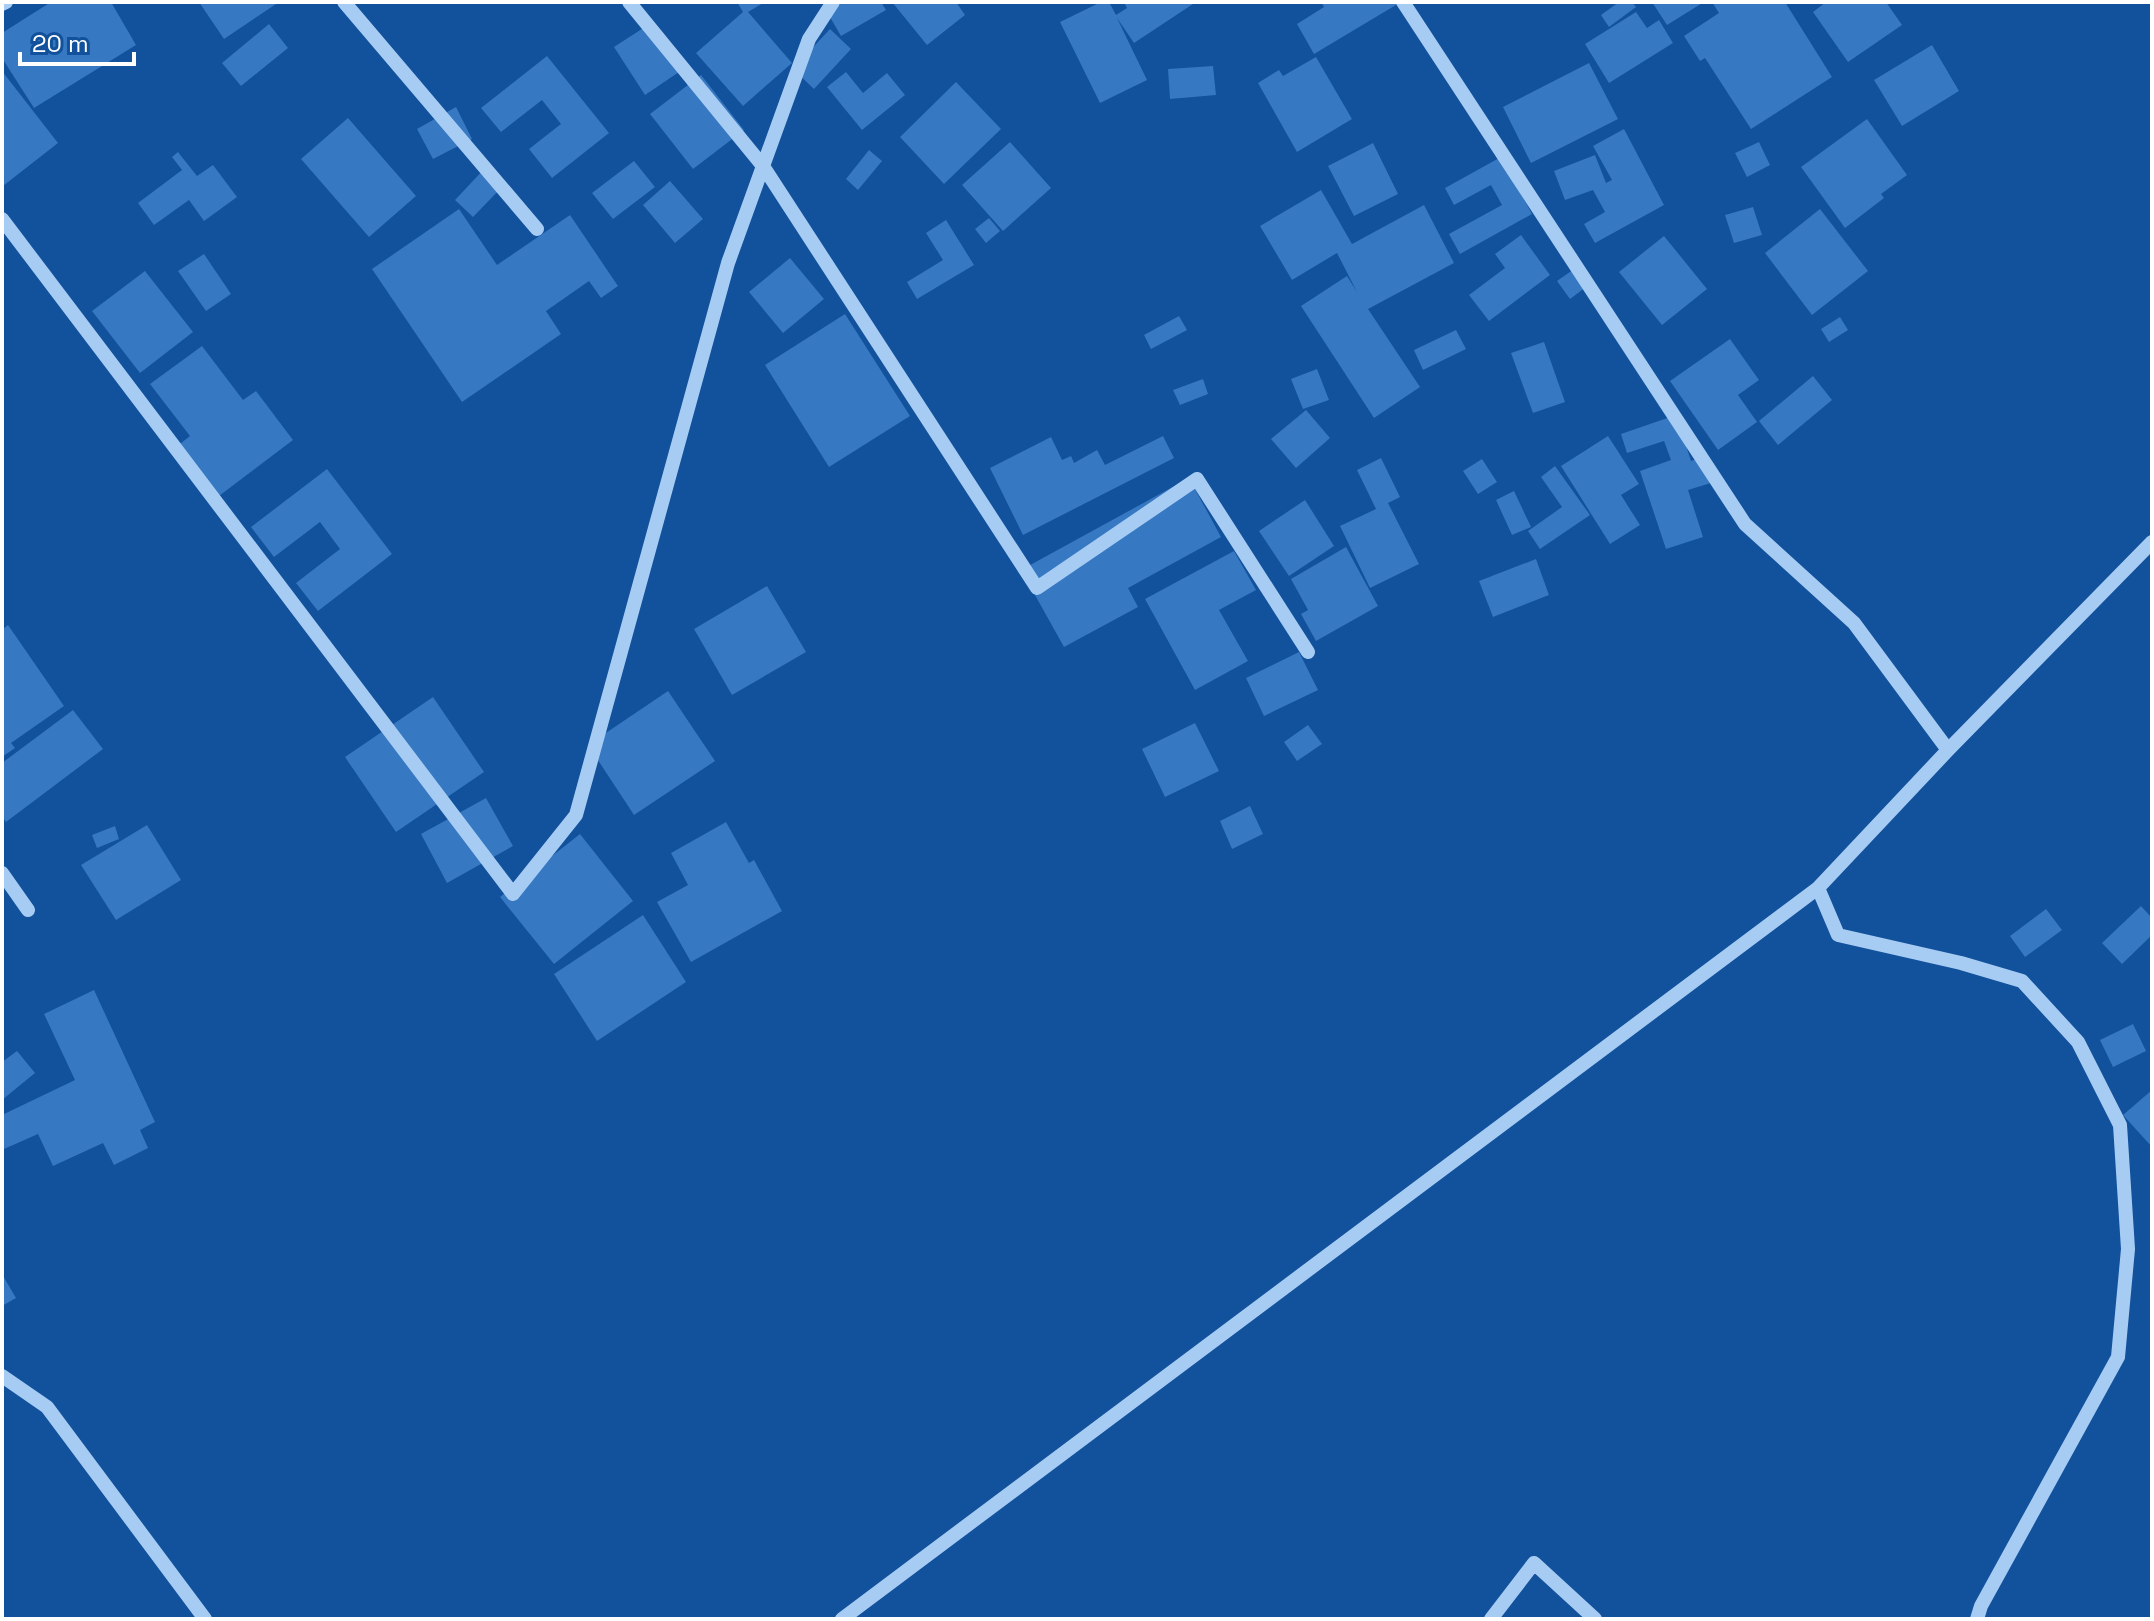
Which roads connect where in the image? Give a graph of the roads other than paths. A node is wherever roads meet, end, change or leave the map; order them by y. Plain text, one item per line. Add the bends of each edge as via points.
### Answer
1 (344, 2) edge
2 (629, 2) edge
3 (833, 2) edge
4 (1403, 2) edge
5 (763, 166) junction
6 (2, 219) edge
7 (537, 229) dead end
8 (2152, 542) edge
9 (1308, 652) dead end
10 (1948, 750) junction
11 (2, 873) edge
12 (1818, 888) junction
13 (28, 910) dead end
14 (2, 1376) edge
15 (205, 1619) edge
16 (842, 1619) edge
17 (1491, 1619) edge
18 (1595, 1619) edge
19 (1977, 1619) edge

1 - 7 street
2 - 5 street
3 - 5 street via 809,39
4 - 10 street via 1745,524 1854,623
5 - 6 street via 728,263 576,815 513,894
5 - 9 street via 1037,588 1197,479
8 - 10 street
10 - 12 street
11 - 13 street
12 - 16 street
12 - 19 street via 1838,935 2022,981 2078,1042 2120,1125 2128,1249 2118,1357
14 - 15 street via 47,1407
17 - 18 street via 1534,1563

